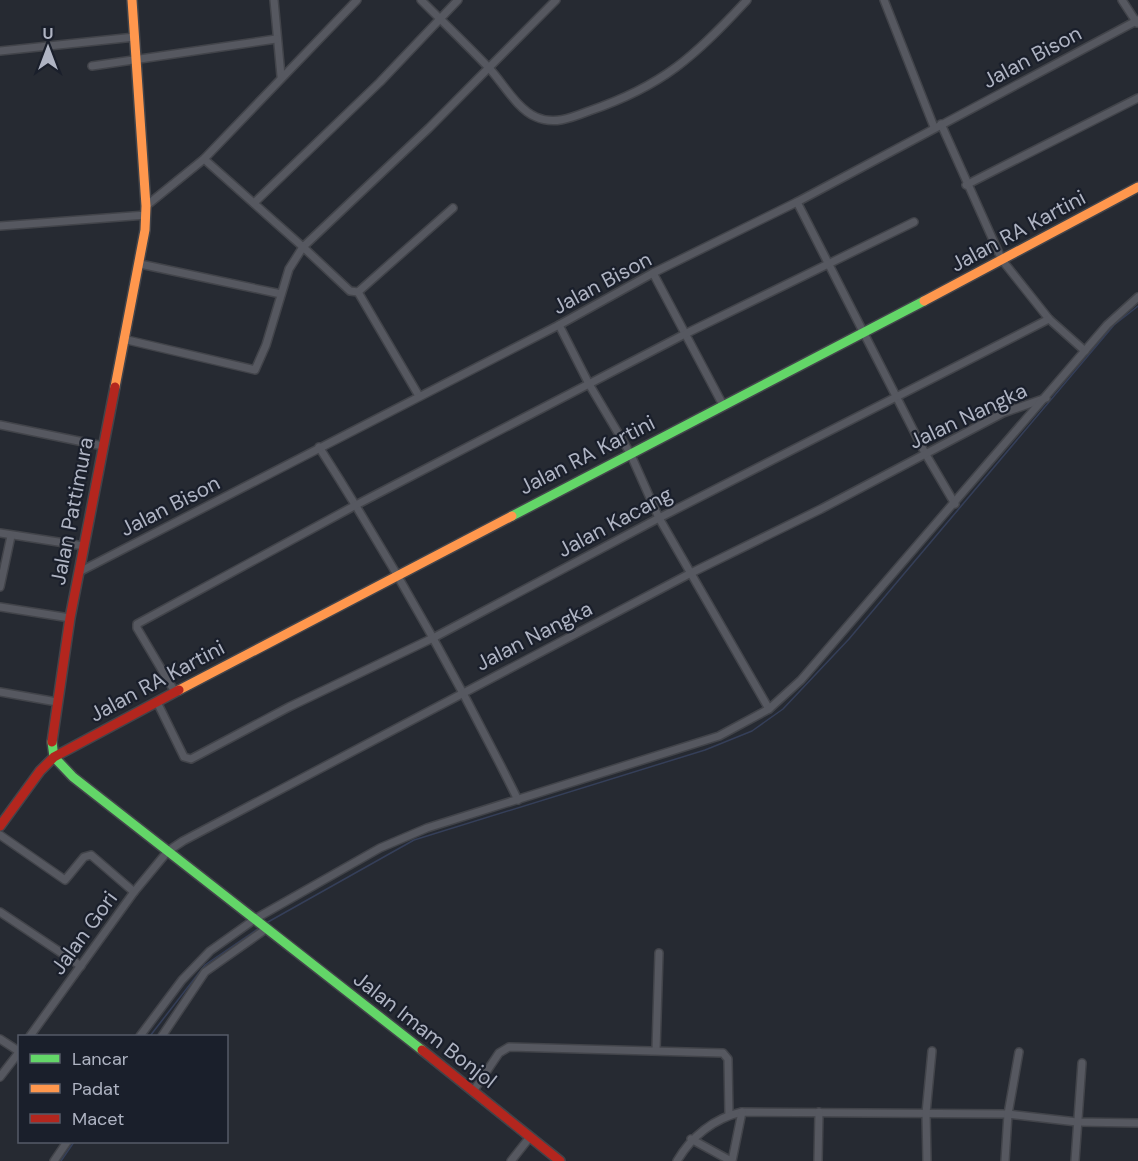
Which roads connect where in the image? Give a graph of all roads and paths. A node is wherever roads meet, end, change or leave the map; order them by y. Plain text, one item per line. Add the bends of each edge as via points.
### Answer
1 (132, 0) edge
2 (274, 0) edge
3 (357, 0) edge
4 (421, 0) edge
5 (458, 0) edge
6 (556, 0) edge
7 (747, 0) edge
8 (884, 0) edge
9 (1122, 0) edge
10 (440, 19) junction
11 (1137, 22) edge
12 (135, 37) junction
13 (276, 39) junction
14 (0, 51) edge
15 (136, 60) junction
16 (92, 66) dead end
17 (489, 68) junction
18 (281, 76) junction
19 (1138, 98) edge
20 (937, 126) junction
21 (204, 159) junction
22 (966, 185) junction
23 (1138, 186) edge
24 (797, 202) junction
25 (254, 203) junction
26 (453, 208) dead end
27 (146, 211) junction
28 (914, 222) dead end
29 (0, 226) edge
30 (303, 247) junction
31 (1002, 260) junction
32 (140, 264) junction
33 (829, 266) junction
34 (653, 273) junction
35 (358, 292) junction
36 (281, 294) junction
37 (1138, 297) edge
38 (1049, 319) junction
39 (559, 325) junction
40 (685, 334) junction
41 (863, 334) junction
42 (123, 339) junction
43 (1085, 351) junction
44 (589, 384) junction
45 (419, 396) junction
46 (895, 397) junction
47 (1046, 398) junction
48 (723, 405) junction
49 (0, 425) edge
50 (103, 446) junction
51 (319, 447) junction
52 (630, 453) junction
53 (925, 453) junction
54 (955, 504) junction
55 (356, 505) junction
56 (659, 518) junction
57 (0, 533) edge
58 (11, 536) junction
59 (84, 546) junction
60 (79, 572) junction
61 (398, 573) junction
62 (691, 573) junction
63 (0, 587) edge
64 (0, 607) edge
65 (70, 618) junction
66 (433, 638) junction
67 (464, 691) junction
68 (0, 692) edge
69 (175, 692) junction
70 (57, 702) junction
71 (157, 702) junction
72 (769, 709) junction
73 (54, 757) junction
74 (518, 800) junction
75 (0, 825) edge
76 (0, 835) edge
77 (168, 851) junction
78 (134, 891) junction
79 (0, 912) edge
80 (255, 920) junction
81 (266, 928) junction
82 (659, 953) dead end
83 (81, 966) junction
84 (31, 1035) edge
85 (141, 1035) edge
86 (163, 1035) edge
87 (0, 1039) edge
88 (18, 1050) edge
89 (656, 1050) junction
90 (932, 1051) dead end
91 (18, 1052) edge
92 (1019, 1052) dead end
93 (1082, 1063) dead end
94 (0, 1077) edge
95 (474, 1090) junction
96 (742, 1112) junction
97 (819, 1113) junction
98 (926, 1113) junction
99 (1008, 1114) junction
100 (729, 1115) junction
101 (1077, 1122) junction
102 (1138, 1123) edge
103 (530, 1137) junction
104 (692, 1139) junction
105 (66, 1143) edge
106 (54, 1161) edge
107 (511, 1161) edge
108 (560, 1161) edge
109 (677, 1161) edge
110 (731, 1161) edge
111 (818, 1161) edge
112 (927, 1161) edge
113 (1005, 1161) edge
114 (1075, 1161) edge

1 - 12 main road, Jalan Pattimura
2 - 13 street
3 - 18 street
4 - 10 street
5 - 10 street
6 - 17 street
7 - 17 street via 680,67 626,99 564,120 535,117
8 - 20 street
9 - 11 street
10 - 17 street
10 - 25 street
11 - 20 street, Jalan Bison
12 - 14 street
12 - 15 main road, Jalan Pattimura
13 - 15 street
13 - 18 street
15 - 16 street
15 - 27 main road, Jalan Pattimura
17 - 30 street
18 - 21 street
19 - 22 street
20 - 22 street
20 - 24 street, Jalan Bison
21 - 25 street
21 - 27 street
22 - 31 street
23 - 31 main road, Jalan RA Kartini
24 - 33 street
24 - 34 street, Jalan Bison
25 - 30 street
26 - 35 street
27 - 29 street
27 - 32 main road, Jalan Pattimura
28 - 33 street
30 - 35 street via 350,291
30 - 36 street via 289,269
31 - 38 street
31 - 41 main road, Jalan RA Kartini
32 - 36 street
32 - 42 main road, Jalan Pattimura
33 - 40 street
33 - 41 street
34 - 39 street, Jalan Bison
34 - 40 street
35 - 45 street
36 - 42 street via 255,370
37 - 43 street via 1117,314
38 - 43 street
38 - 46 street, Jalan Kacang
39 - 44 street
39 - 45 street, Jalan Bison
40 - 44 street
40 - 48 street
41 - 46 street
41 - 48 main road, Jalan RA Kartini
42 - 50 main road, Jalan Pattimura
43 - 47 street
44 - 52 street
44 - 55 street
45 - 51 street, Jalan Bison
46 - 53 street
46 - 56 street, Jalan Kacang
47 - 53 street, Jalan Nangka via 1014,409
47 - 54 street, Jalan Nangka
48 - 52 main road, Jalan RA Kartini
49 - 50 street
50 - 59 main road, Jalan Pattimura
51 - 55 street
51 - 60 street, Jalan Bison
52 - 56 street
52 - 61 main road, Jalan RA Kartini
53 - 54 street
53 - 62 street, Jalan Nangka
54 - 72 street, Jalan Nangka via 801,680
55 - 61 street
55 - 69 street via 137,624
56 - 62 street
56 - 66 street, Jalan Kacang
57 - 58 street
58 - 59 street
58 - 63 street
59 - 60 main road, Jalan Pattimura
60 - 65 main road, Jalan Pattimura
61 - 66 street
61 - 69 main road, Jalan RA Kartini
62 - 67 street, Jalan Nangka
62 - 72 street
64 - 65 street
65 - 70 main road, Jalan Pattimura
66 - 67 street
66 - 71 street, Jalan Kacang via 190,759 184,757
67 - 74 street
67 - 77 street, Jalan Nangka
68 - 70 street
69 - 71 main road, Jalan RA Kartini
70 - 73 main road, Jalan Pattimura via 52,738
71 - 73 main road, Jalan RA Kartini
72 - 74 street, Jalan Nangka via 718,736
73 - 75 main road, Jalan RA Kartini
73 - 77 main road via 65,771
74 - 80 street, Jalan Nangka via 410,834
76 - 78 street via 63,880 68,880 84,857 91,855
77 - 78 street, Jalan Gori
77 - 80 main road
78 - 83 street, Jalan Gori
79 - 83 street
80 - 81 main road
80 - 85 street, Jalan Nangka via 192,968
81 - 86 street via 205,972
81 - 95 main road, Jalan Imam Bonjol
82 - 89 street
83 - 84 street, Jalan Gori
87 - 88 street
89 - 95 street via 506,1048
89 - 100 street via 726,1055
90 - 98 street
91 - 94 street
92 - 99 street
93 - 101 street
95 - 103 main road, Jalan Imam Bonjol
96 - 97 street
96 - 100 street
96 - 110 street
97 - 98 street
97 - 111 street
98 - 99 street
98 - 112 street
99 - 101 street
99 - 113 street
100 - 104 street
101 - 102 street
101 - 114 street
103 - 107 street
103 - 108 main road, Jalan Imam Bonjol
104 - 109 street
104 - 110 street
105 - 106 street

